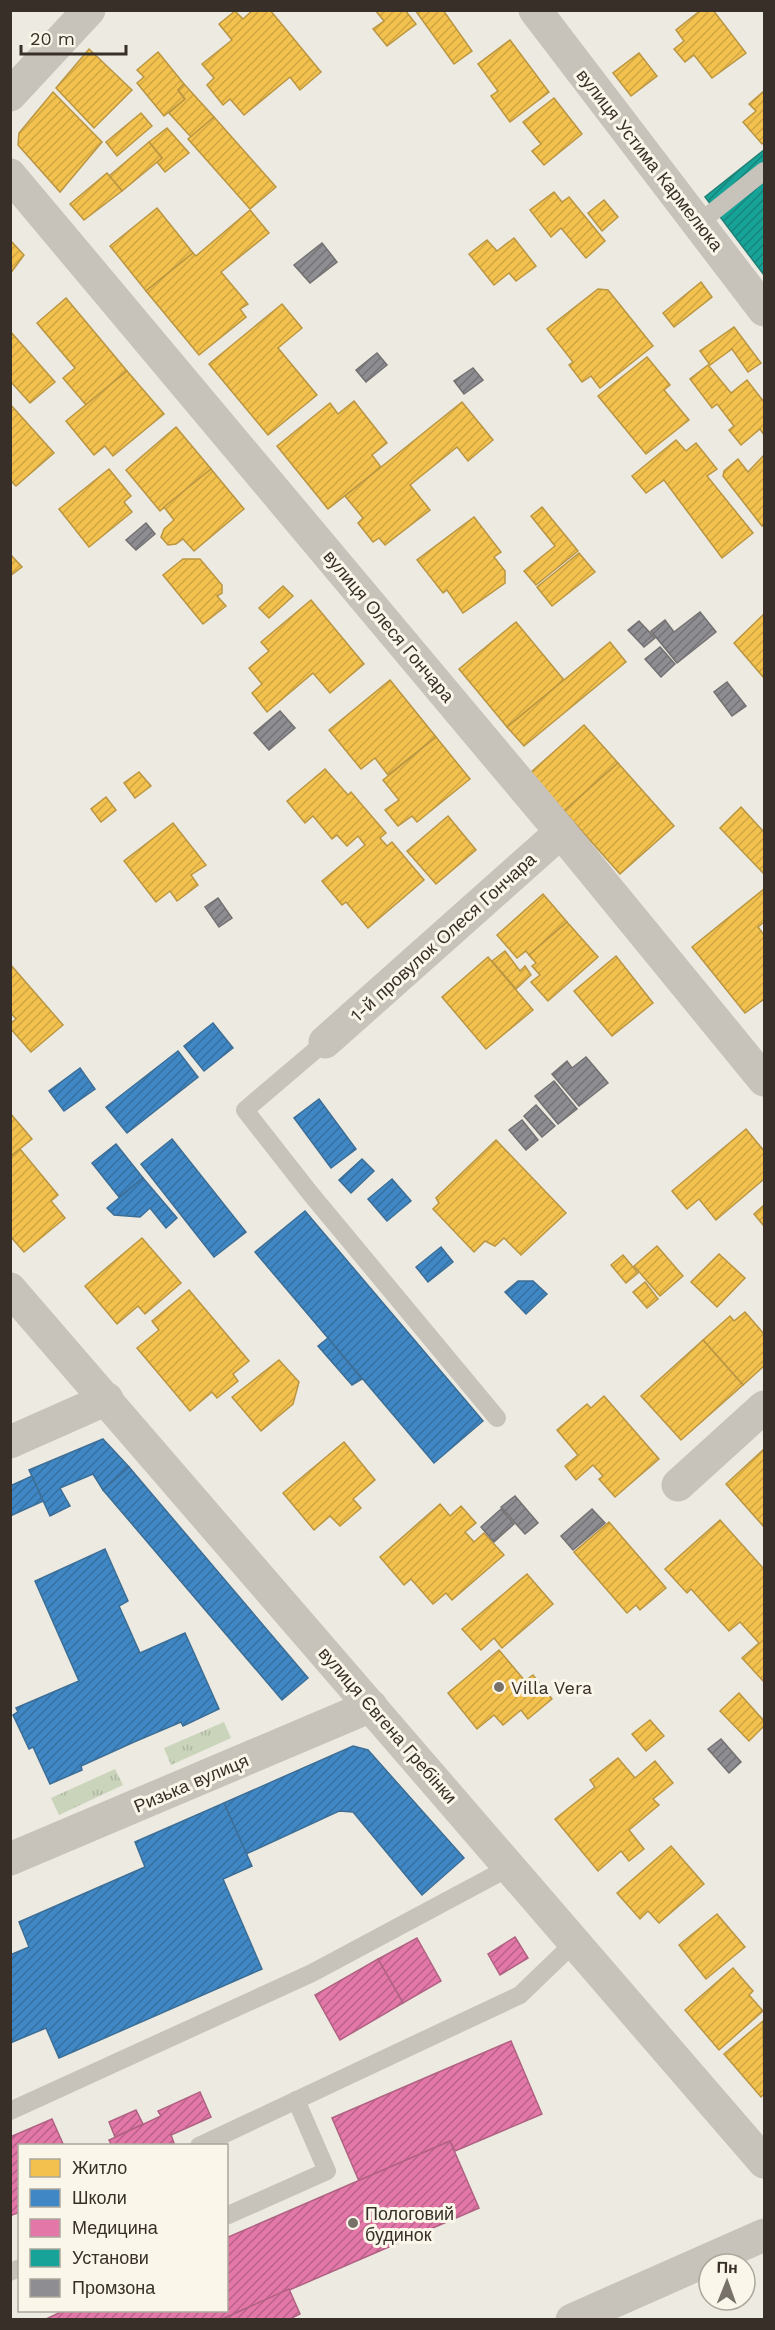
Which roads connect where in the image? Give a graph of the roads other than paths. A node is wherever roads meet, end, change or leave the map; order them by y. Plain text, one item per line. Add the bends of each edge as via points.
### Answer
1 (89, 10) edge
2 (535, 10) edge
3 (10, 95) edge
4 (765, 171) edge
5 (10, 175) edge
6 (699, 224) junction
7 (765, 310) edge
8 (561, 832) junction
9 (325, 1042) joint
10 (765, 1080) edge
11 (10, 1289) edge
12 (107, 1399) junction
13 (765, 1407) edge
14 (497, 1418) dead end
15 (10, 1442) edge
16 (678, 1485) dead end
17 (371, 1706) junction
18 (10, 1859) edge
19 (510, 1867) junction
20 (575, 1942) junction
21 (296, 2100) junction
22 (10, 2111) edge
23 (201, 2144) edge
24 (765, 2162) edge
25 (228, 2215) edge
26 (765, 2235) edge
27 (572, 2319) edge

1 - 3 street
2 - 6 street, вулиця Устима Кармелюка
4 - 6 lane
5 - 8 street, вулиця Олеся Гончара
6 - 7 street, вулиця Устима Кармелюка
8 - 9 street, 1-й провулок Олеся Гончара
8 - 10 street, вулиця Олеся Гончара
9 - 14 lane via 245,1110
11 - 12 street, вулиця Євгена Гребінки
12 - 15 street
12 - 17 street, вулиця Євгена Гребінки
13 - 16 street
17 - 18 street, Ризька вулиця
17 - 19 street, вулиця Євгена Гребінки
19 - 20 street, вулиця Євгена Гребінки
19 - 22 lane via 312,1973
20 - 21 lane via 520,1995
20 - 24 street, вулиця Євгена Гребінки
21 - 23 lane
21 - 25 lane via 327,2171
26 - 27 street

